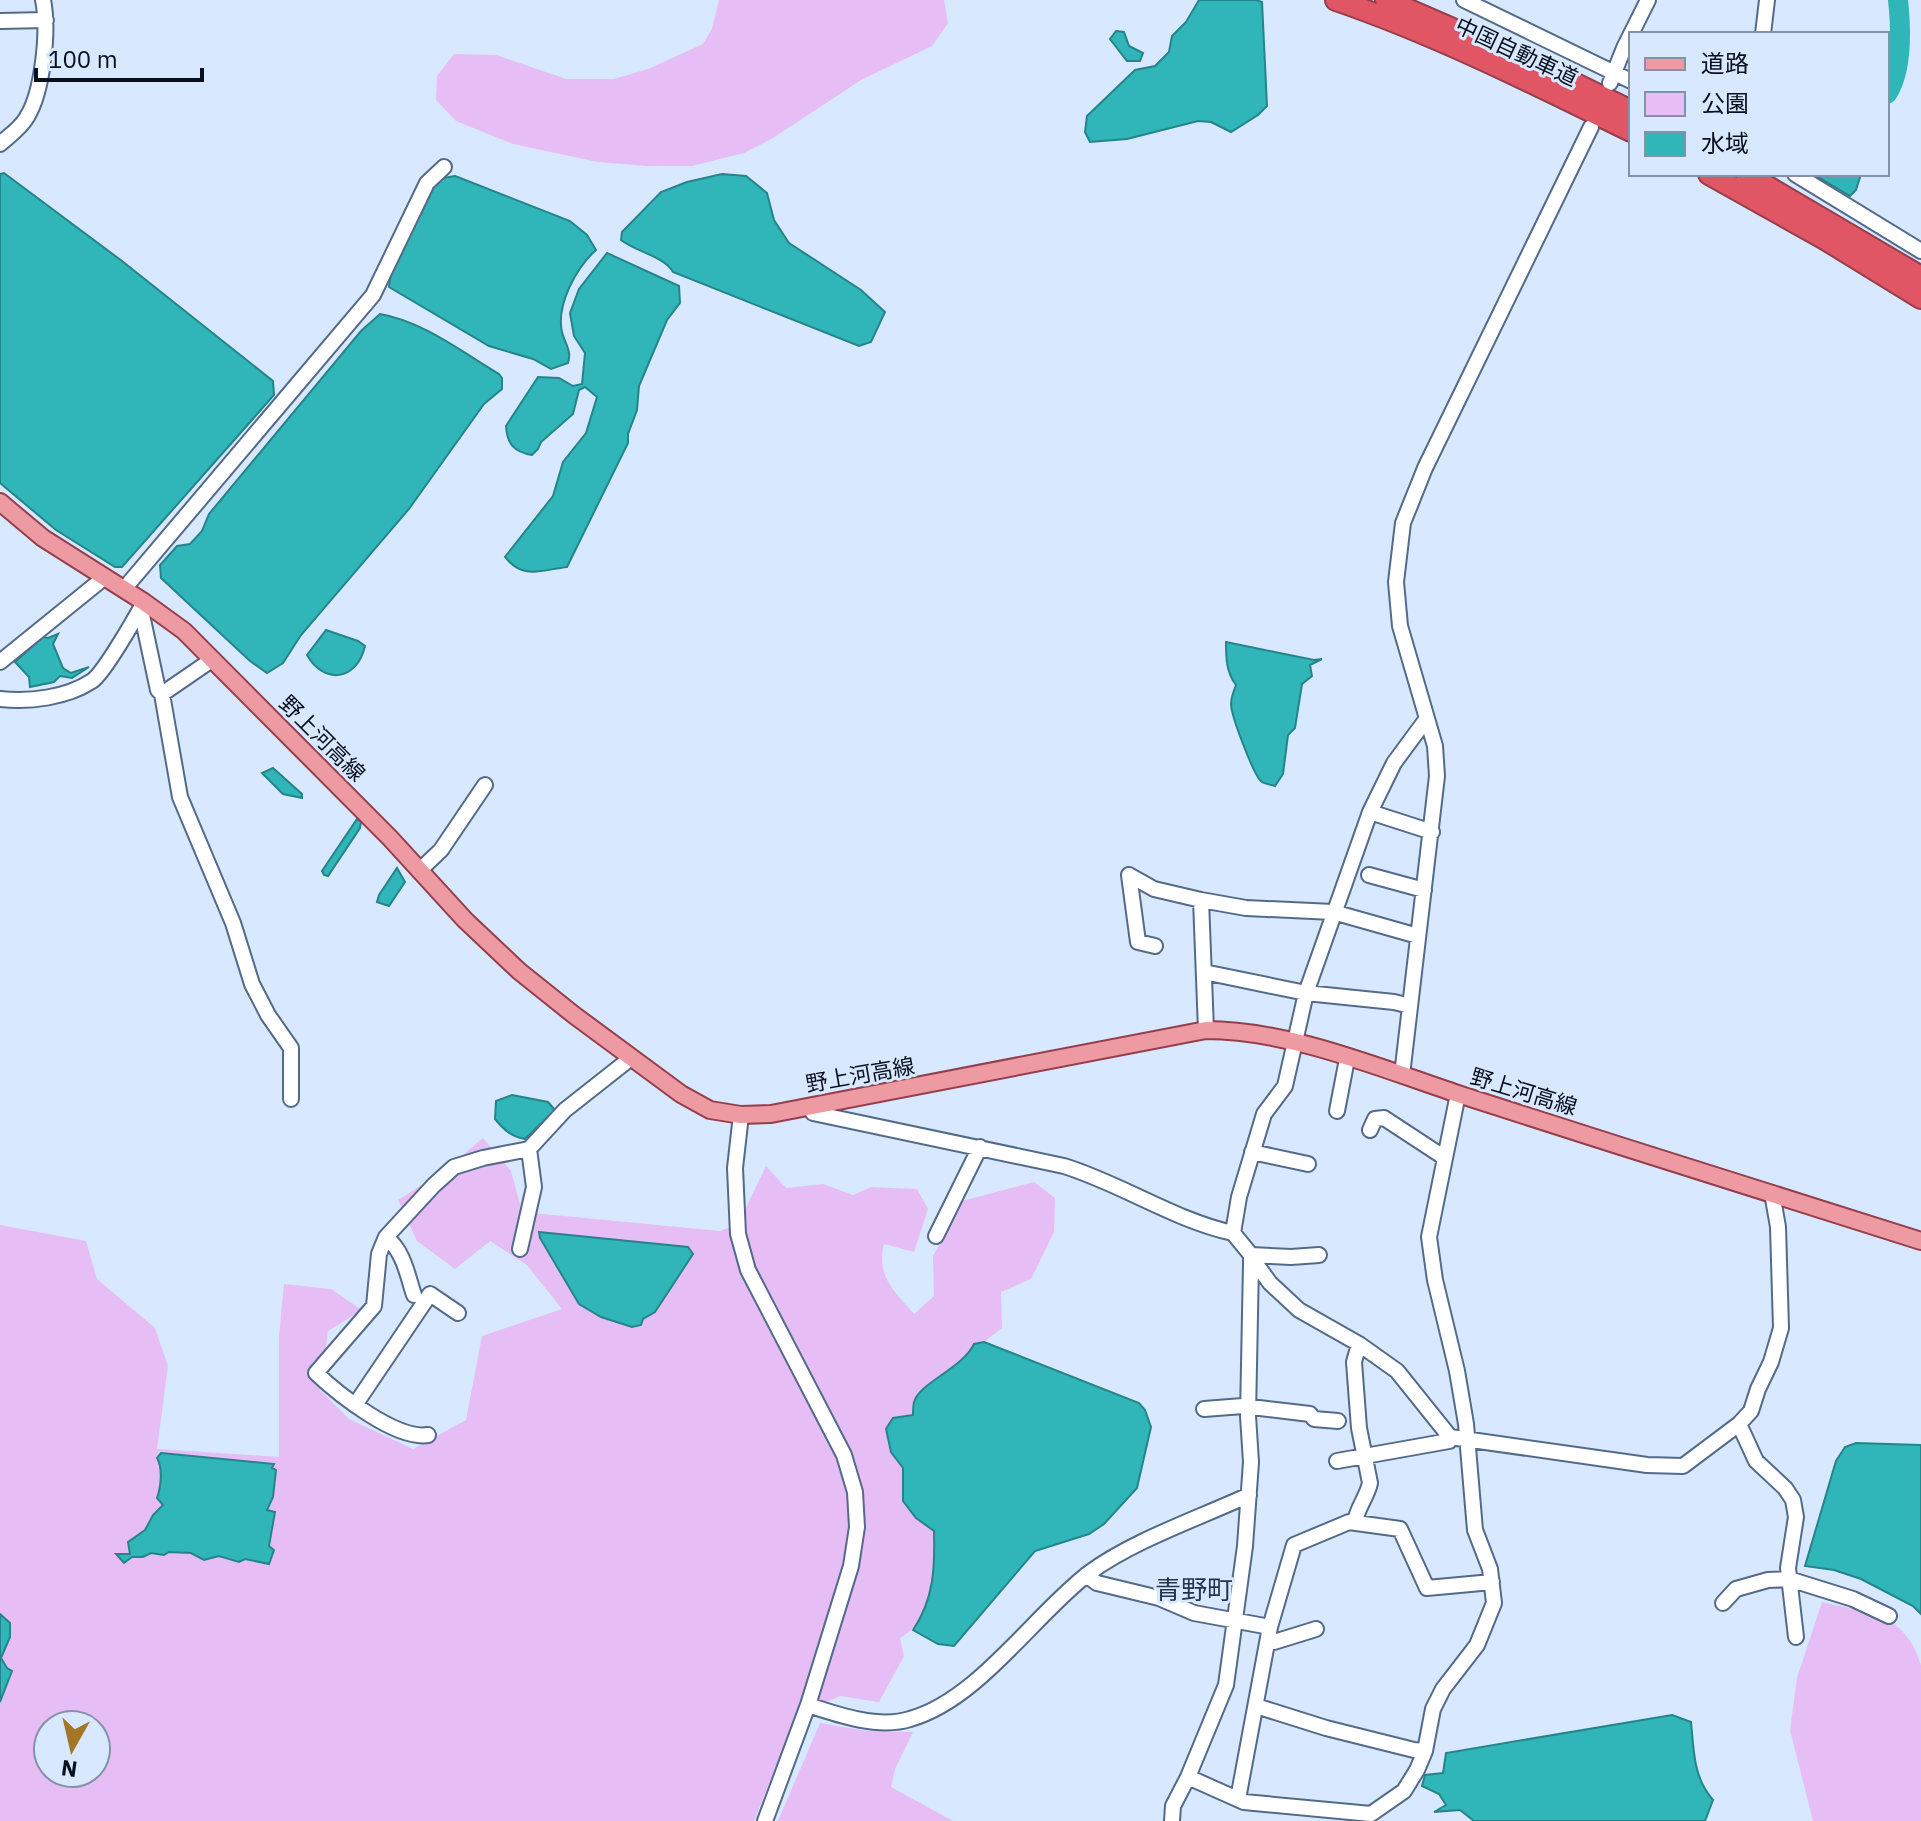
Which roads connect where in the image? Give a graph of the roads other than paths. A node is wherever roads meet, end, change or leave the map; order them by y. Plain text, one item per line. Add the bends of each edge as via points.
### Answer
1 (43, 0) edge
2 (1336, 0) edge
3 (1386, 0) edge
4 (1464, 0) edge
5 (1648, 0) edge
6 (1767, 0) edge
7 (46, 20) junction
8 (0, 21) edge
9 (1633, 32) edge
10 (1763, 32) edge
11 (1629, 41) edge
12 (1612, 78) junction
13 (1629, 81) edge
14 (1629, 110) edge
15 (1591, 127) dead end
16 (1629, 130) edge
17 (0, 144) edge
18 (444, 167) dead end
19 (1712, 176) edge
20 (1749, 176) edge
21 (1798, 176) edge
22 (1921, 251) edge
23 (1921, 277) edge
24 (1921, 298) edge
25 (0, 502) edge
26 (105, 577) junction
27 (124, 589) junction
28 (141, 607) junction
29 (213, 659) junction
30 (0, 662) edge
31 (162, 694) junction
32 (0, 699) edge
33 (1425, 721) junction
34 (485, 785) dead end
35 (1370, 812) junction
36 (1432, 832) junction
37 (419, 871) junction
38 (1369, 875) dead end
39 (1424, 890) junction
40 (1201, 900) junction
41 (1333, 912) junction
42 (1418, 936) junction
43 (1155, 946) dead end
44 (1204, 972) junction
45 (1306, 993) junction
46 (1410, 1006) junction
47 (1206, 1030) junction
48 (1296, 1043) junction
49 (631, 1058) junction
50 (1347, 1059) junction
51 (1402, 1075) junction
52 (1458, 1094) junction
53 (291, 1099) dead end
54 (809, 1106) junction
55 (1337, 1111) dead end
56 (741, 1115) junction
57 (1370, 1130) dead end
58 (980, 1147) junction
59 (529, 1149) junction
60 (1252, 1152) junction
61 (1445, 1158) junction
62 (1308, 1164) dead end
63 (1772, 1193) junction
64 (1233, 1233) junction
65 (936, 1236) dead end
66 (386, 1237) junction
67 (1921, 1241) edge
68 (520, 1249) dead end
69 (1319, 1255) dead end
70 (1251, 1259) junction
71 (414, 1295) dead end
72 (458, 1313) dead end
73 (1359, 1344) junction
74 (355, 1405) junction
75 (1248, 1406) junction
76 (1204, 1409) dead end
77 (1338, 1421) dead end
78 (1739, 1424) junction
79 (428, 1435) dead end
80 (1450, 1437) junction
81 (1467, 1440) junction
82 (1366, 1457) junction
83 (1337, 1461) dead end
84 (1249, 1495) junction
85 (1355, 1522) junction
86 (1086, 1575) junction
87 (1789, 1579) junction
88 (1492, 1582) junction
89 (1723, 1603) dead end
90 (1889, 1616) dead end
91 (1235, 1621) junction
92 (1316, 1629) dead end
93 (1269, 1634) junction
94 (1796, 1637) dead end
95 (808, 1705) junction
96 (1256, 1706) junction
97 (1425, 1751) junction
98 (1188, 1777) junction
99 (1238, 1799) junction
100 (1311, 1815) edge
101 (1379, 1816) edge
102 (765, 1821) edge
103 (1172, 1821) edge

1 - 7 street
2 - 16 highway, 中国自動車道
3 - 14 highway, 中国自動車道
4 - 12 street
5 - 9 street
6 - 10 street
7 - 8 street
7 - 17 street via 36,100 26,121
11 - 12 street
12 - 13 street
15 - 33 street via 1403,523 1396,582 1399,613
18 - 27 street via 427,183 373,295
19 - 24 highway
20 - 23 highway
21 - 22 street
25 - 26 main road, 野上河高線 via 43,538
26 - 27 main road, 野上河高線
26 - 30 street
27 - 28 main road, 野上河高線
28 - 29 main road, 野上河高線 via 184,631
28 - 31 street
28 - 32 street via 94,680 58,695 23,702
29 - 31 street
29 - 37 main road, 野上河高線
31 - 53 street via 180,797 233,923 252,984 291,1048
33 - 35 street via 1394,763
33 - 36 street via 1435,746 1437,776
34 - 37 street via 441,850
35 - 36 street
35 - 41 street
36 - 39 street
37 - 49 main road, 野上河高線 via 519,971
38 - 39 street
39 - 42 street
40 - 41 street
40 - 43 street via 1154,889 1129,875 1138,942
40 - 44 street
41 - 42 street
41 - 45 street
42 - 46 street
44 - 45 street
44 - 47 street
45 - 46 street
45 - 48 street
46 - 51 street
47 - 48 main road, 野上河高線 via 1263,1034
47 - 54 main road, 野上河高線
48 - 50 main road, 野上河高線
48 - 60 street via 1285,1086 1264,1114
49 - 56 main road, 野上河高線 via 710,1110
49 - 59 street via 565,1110
50 - 51 main road, 野上河高線
50 - 55 street
51 - 52 main road, 野上河高線
52 - 61 street
52 - 63 main road, 野上河高線
54 - 56 main road, 野上河高線
54 - 58 street via 813,1113
56 - 95 street via 735,1168 738,1234 748,1270 844,1455 855,1492 851,1566
57 - 61 street via 1375,1119 1384,1118
58 - 64 street via 1090,1174 1209,1228
58 - 65 street
59 - 66 street via 454,1167
59 - 68 street via 534,1187
60 - 62 street
60 - 64 street
61 - 81 street via 1429,1237
63 - 67 main road, 野上河高線
63 - 78 street via 1781,1328 1751,1411
64 - 70 street
66 - 71 street via 403,1259
66 - 74 street via 374,1306 316,1373
69 - 70 street
70 - 73 street via 1299,1310
70 - 75 street
72 - 74 street via 430,1294
73 - 80 street via 1397,1371
73 - 82 street via 1354,1362
74 - 79 street via 410,1435
75 - 76 street
75 - 77 street
75 - 84 street
78 - 81 street via 1683,1466
78 - 87 street via 1756,1461 1793,1500
80 - 81 street
80 - 82 street
81 - 88 street via 1475,1530
82 - 83 street
82 - 85 street via 1370,1483
84 - 86 street
84 - 91 street
85 - 88 street via 1403,1531 1429,1589
85 - 93 street via 1294,1545
86 - 91 street via 1194,1613
86 - 95 street via 941,1707 908,1720 865,1721
87 - 89 street via 1736,1589
87 - 90 street
87 - 94 street
88 - 97 street via 1494,1603 1477,1645 1433,1709
91 - 93 street
91 - 98 street via 1226,1685
92 - 93 street via 1274,1642
93 - 96 street
95 - 102 street
96 - 97 street
96 - 99 street
97 - 101 street via 1404,1791
98 - 99 street
98 - 103 street via 1177,1795
99 - 100 street
100 - 101 street

